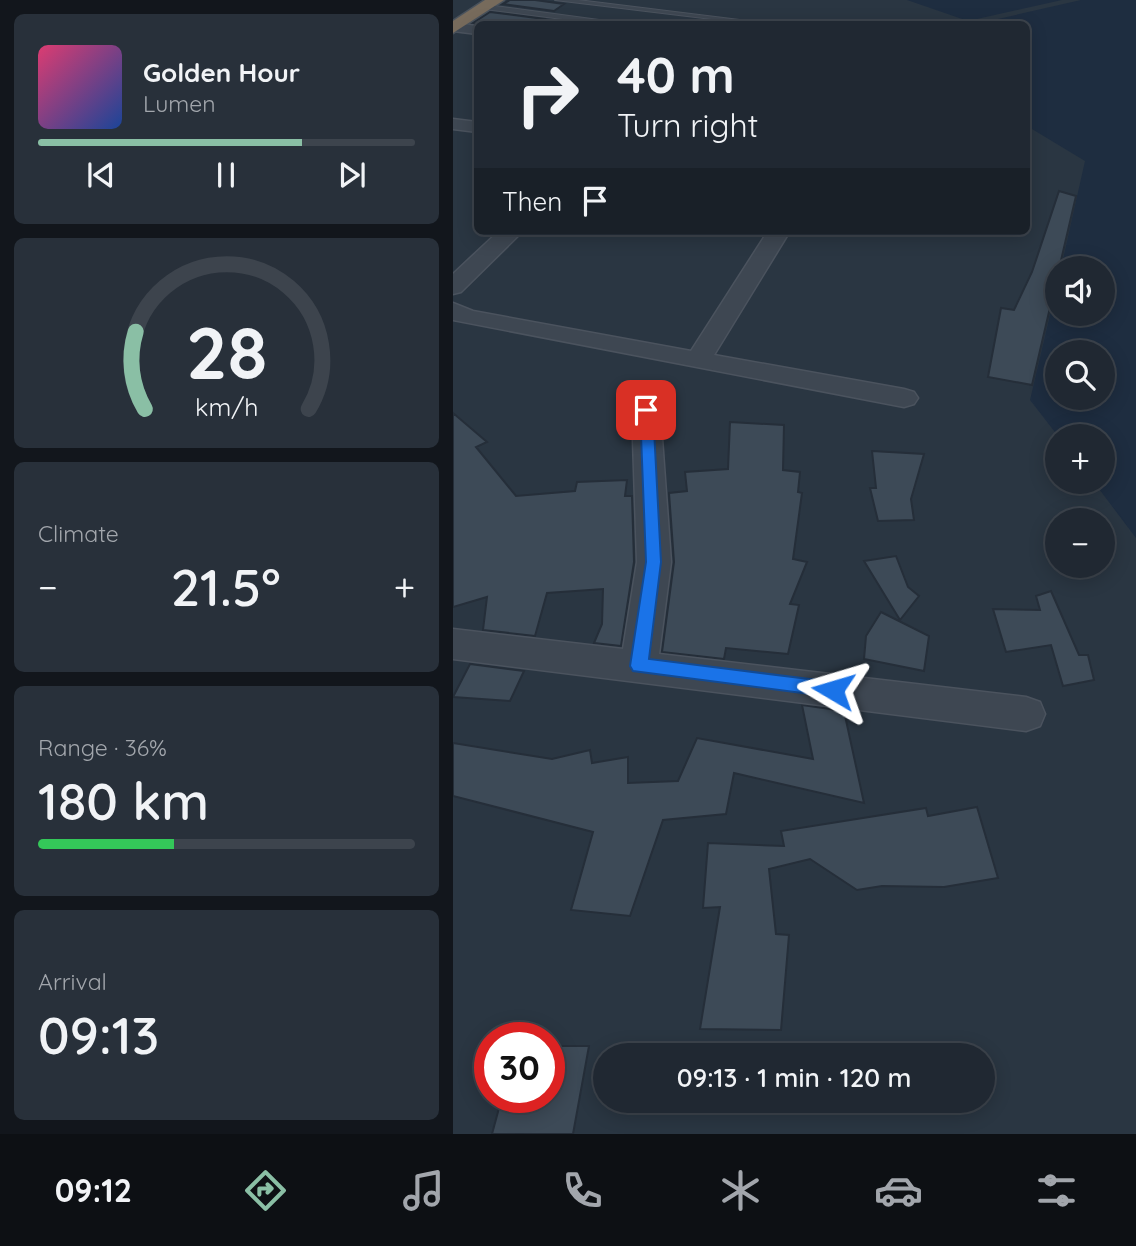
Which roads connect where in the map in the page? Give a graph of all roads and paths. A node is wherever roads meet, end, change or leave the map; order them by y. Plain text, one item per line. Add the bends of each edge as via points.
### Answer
1 (559, 0) edge
2 (491, 3) edge
3 (596, 21) edge
4 (742, 21) edge
5 (454, 28) edge
6 (474, 30) edge
7 (453, 124) edge
8 (474, 127) edge
9 (509, 235) edge
10 (776, 235) edge
11 (453, 287) edge
12 (453, 310) edge
13 (697, 361) junction
14 (904, 398) dead end
15 (646, 410) dead end
16 (453, 644) edge
17 (639, 666) junction
18 (1026, 714) dead end

1 - 4 lane
2 - 3 lane
2 - 5 highway
5 - 6 street
7 - 8 street
9 - 11 street
10 - 13 street
12 - 13 street via 466,317
13 - 14 street
15 - 17 street via 654,562
16 - 17 street
17 - 18 street

